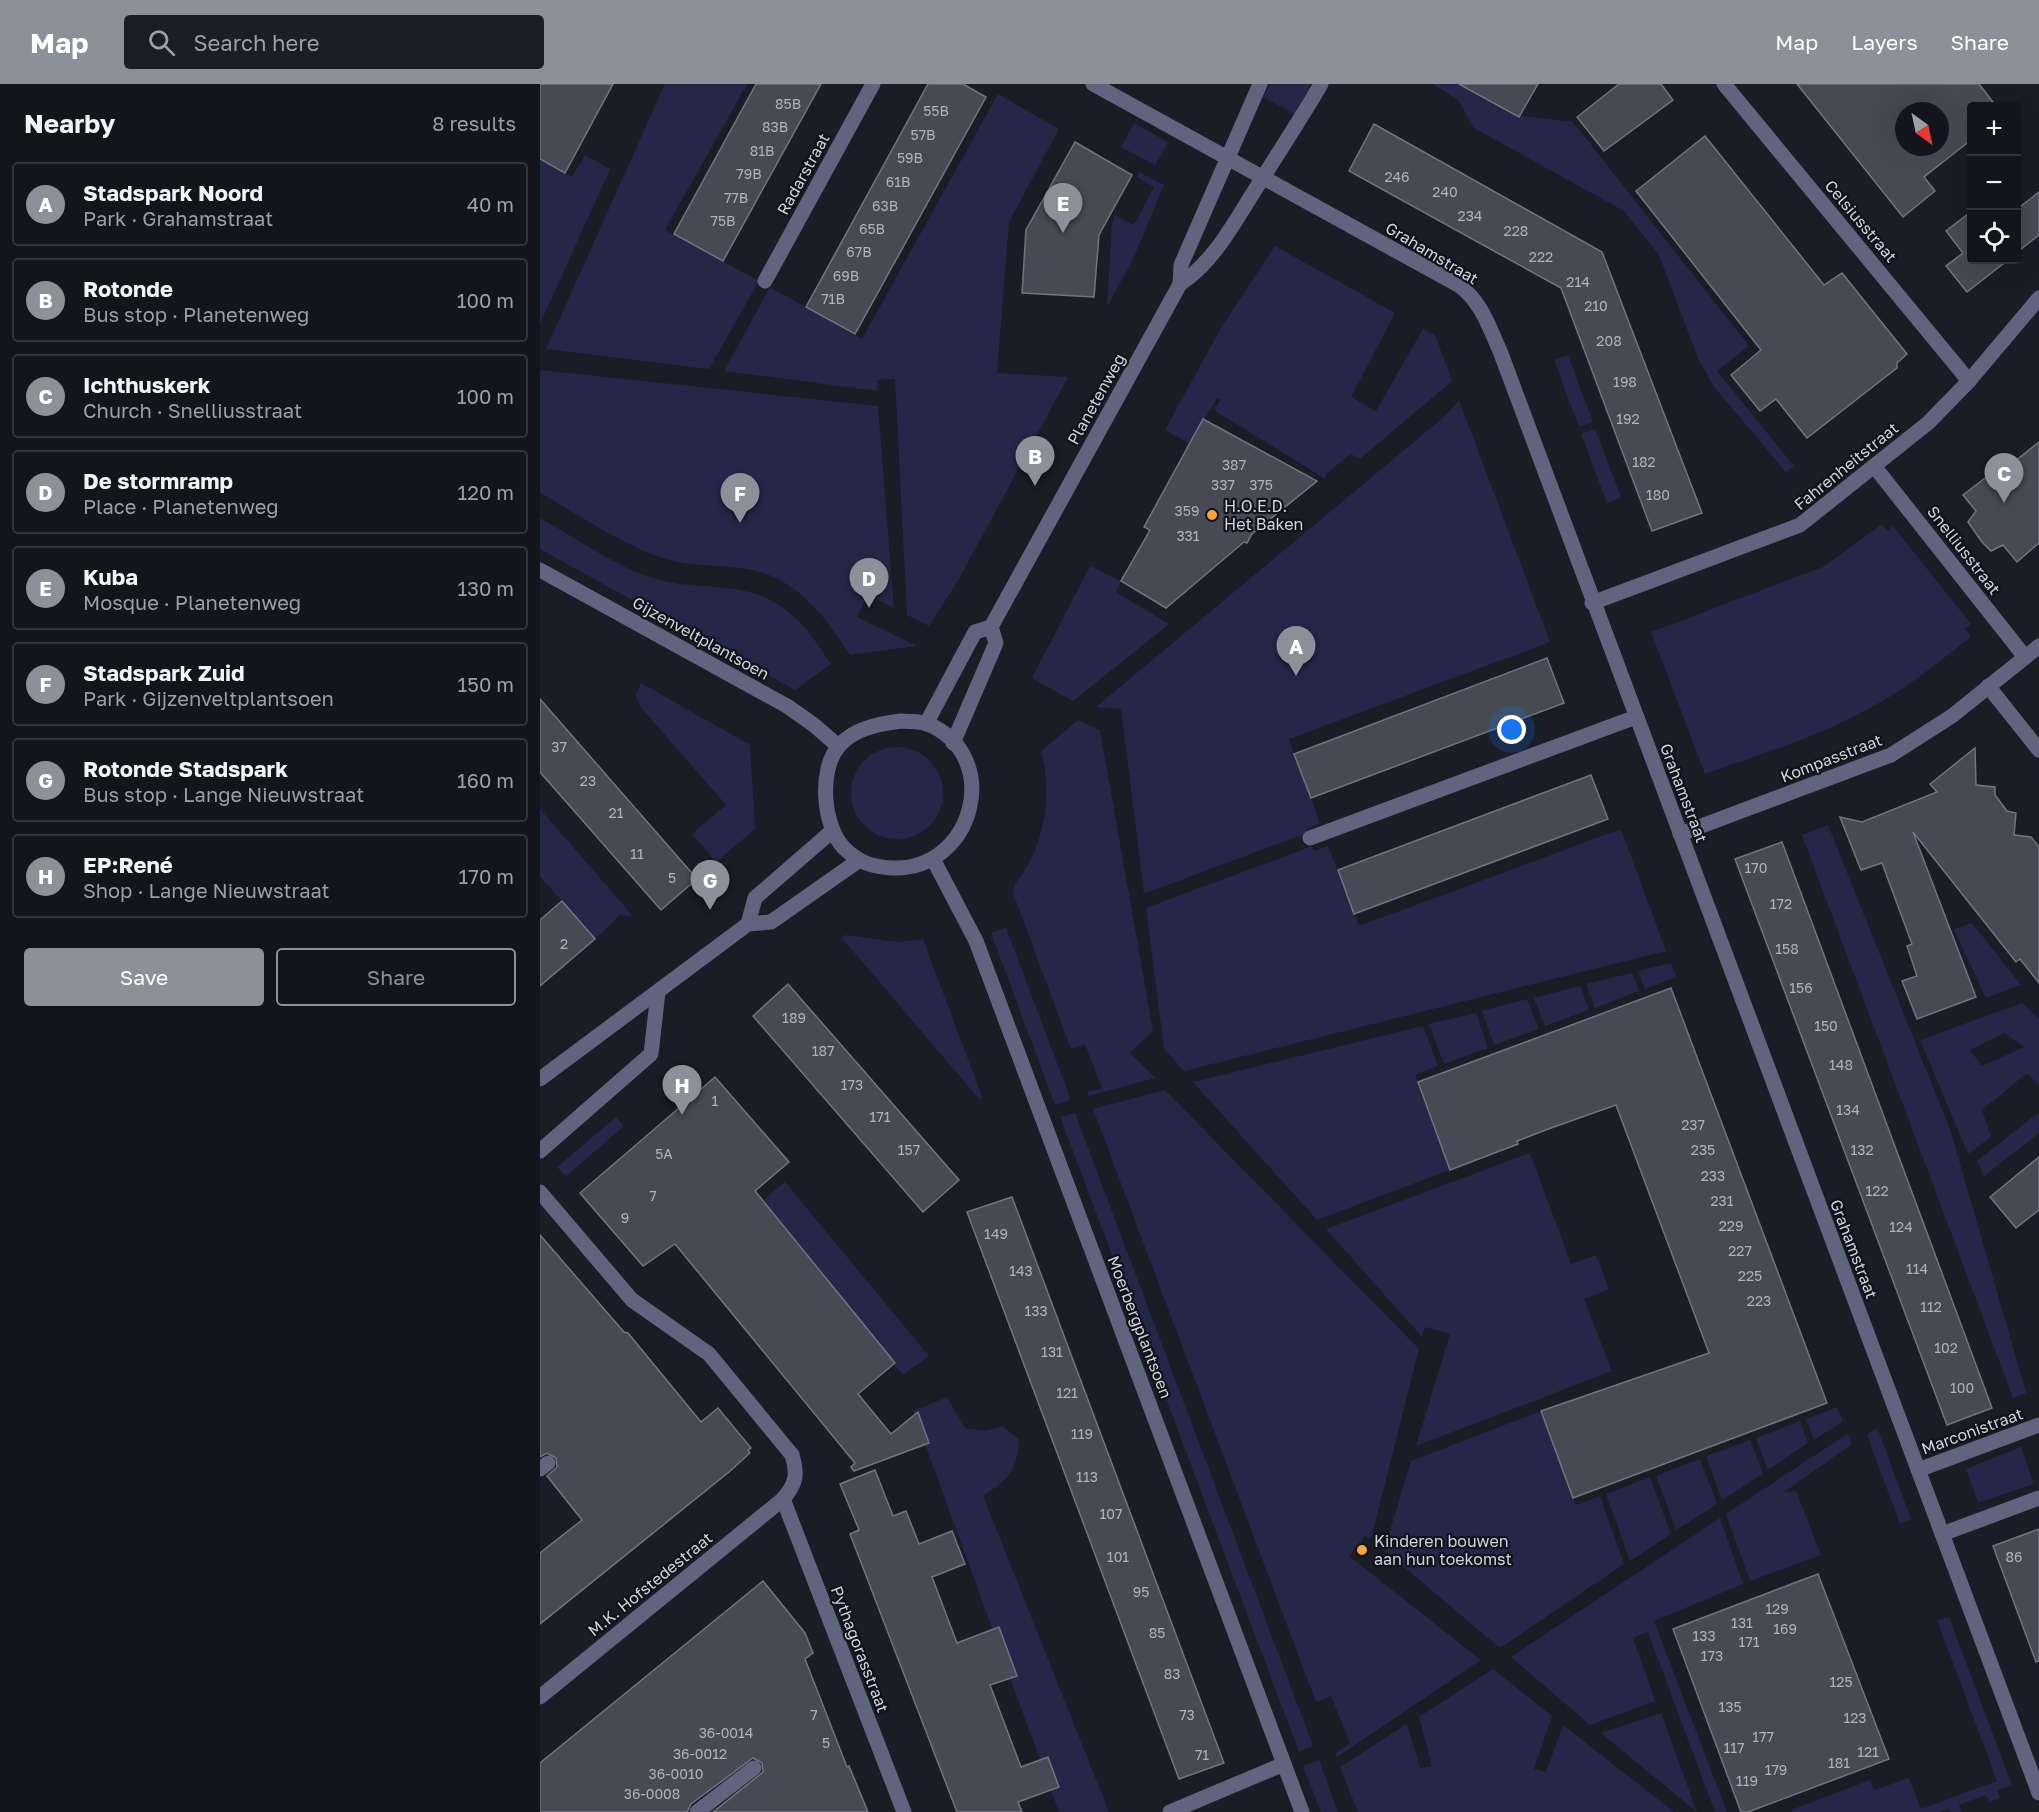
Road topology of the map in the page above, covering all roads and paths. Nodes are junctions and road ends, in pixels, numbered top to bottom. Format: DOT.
graph roads {
  1 [pos="873,84"];
  2 [pos="1092,84"];
  3 [pos="1260,84"];
  4 [pos="1320,84"];
  5 [pos="1724,84"];
  6 [pos="1228,160"];
  7 [pos="1262,178"];
  8 [pos="765,281"];
  9 [pos="1180,284"];
  10 [pos="2039,298"];
  11 [pos="1969,381"];
  12 [pos="1874,466"];
  13 [pos="540,570"];
  14 [pos="1593,603"];
  15 [pos="991,627"];
  16 [pos="2039,646"];
  17 [pos="2025,657"];
  18 [pos="1988,686"];
  19 [pos="1636,717"];
  20 [pos="926,724"];
  21 [pos="953,743"];
  22 [pos="838,746"];
  23 [pos="2039,750"];
  24 [pos="831,832"];
  25 [pos="1680,834"];
  26 [pos="1310,838"];
  27 [pos="933,859"];
  28 [pos="858,861"];
  29 [pos="748,924"];
  30 [pos="658,992"];
  31 [pos="540,1079"];
  32 [pos="540,1151"];
  33 [pos="540,1192"];
  34 [pos="2039,1425"];
  35 [pos="1918,1470"];
  36 [pos="2039,1498"];
  37 [pos="783,1499"];
  38 [pos="1942,1534"];
  39 [pos="540,1697"];
  40 [pos="1284,1764"];
  41 [pos="754,1768"];
  42 [pos="2039,1793"];
  43 [pos="697,1812"];
  44 [pos="904,1812"];
  45 [pos="1170,1812"];
  46 [pos="1302,1812"];
  1 -- 8 [label="street, Radarstraat"];
  2 -- 6 [label="street"];
  3 -- 6 [label="street, Planetenweg"];
  4 -- 7 [label="street, Planetenweg"];
  5 -- 11 [label="street, Celsiusstraat"];
  6 -- 7 [label="street"];
  6 -- 9 [label="street, Planetenweg"];
  7 -- 9 [label="street, Planetenweg"];
  7 -- 14 [label="street, Grahamstraat"];
  9 -- 15 [label="street, Planetenweg"];
  10 -- 11 [label="street, Fahrenheitstraat"];
  11 -- 12 [label="street, Fahrenheitstraat"];
  12 -- 14 [label="street, Fahrenheitstraat"];
  12 -- 17 [label="street, Snelliusstraat"];
  13 -- 22 [label="street, Gijzenveltplantsoen"];
  14 -- 19 [label="street, Grahamstraat"];
  15 -- 20 [label="street, Planetenweg"];
  15 -- 21 [label="street, Planetenweg"];
  16 -- 17 [label="street, Kompasstraat"];
  17 -- 18 [label="street, Kompasstraat"];
  18 -- 23 [label="street"];
  18 -- 25 [label="street, Kompasstraat"];
  19 -- 25 [label="street, Grahamstraat"];
  19 -- 26 [label="street"];
  20 -- 21 [label="street"];
  20 -- 22 [label="street"];
  21 -- 27 [label="street"];
  22 -- 24 [label="street"];
  24 -- 28 [label="street"];
  24 -- 29 [label="street"];
  25 -- 35 [label="street, Grahamstraat"];
  27 -- 28 [label="street"];
  27 -- 40 [label="street, Moerbergplantsoen"];
  28 -- 29 [label="street"];
  29 -- 30 [label="street"];
  30 -- 31 [label="street"];
  30 -- 32 [label="street"];
  33 -- 37 [label="street"];
  34 -- 35 [label="street, Marconistraat"];
  35 -- 38 [label="street, Grahamstraat"];
  36 -- 38 [label="street"];
  37 -- 39 [label="street, M.K. Hofstedestraat"];
  37 -- 44 [label="street, Pythagorasstraat"];
  38 -- 42 [label="street, Grahamstraat"];
  40 -- 45 [label="street"];
  40 -- 46 [label="street, Moerbergplantsoen"];
  41 -- 43 [label="street"];
}
